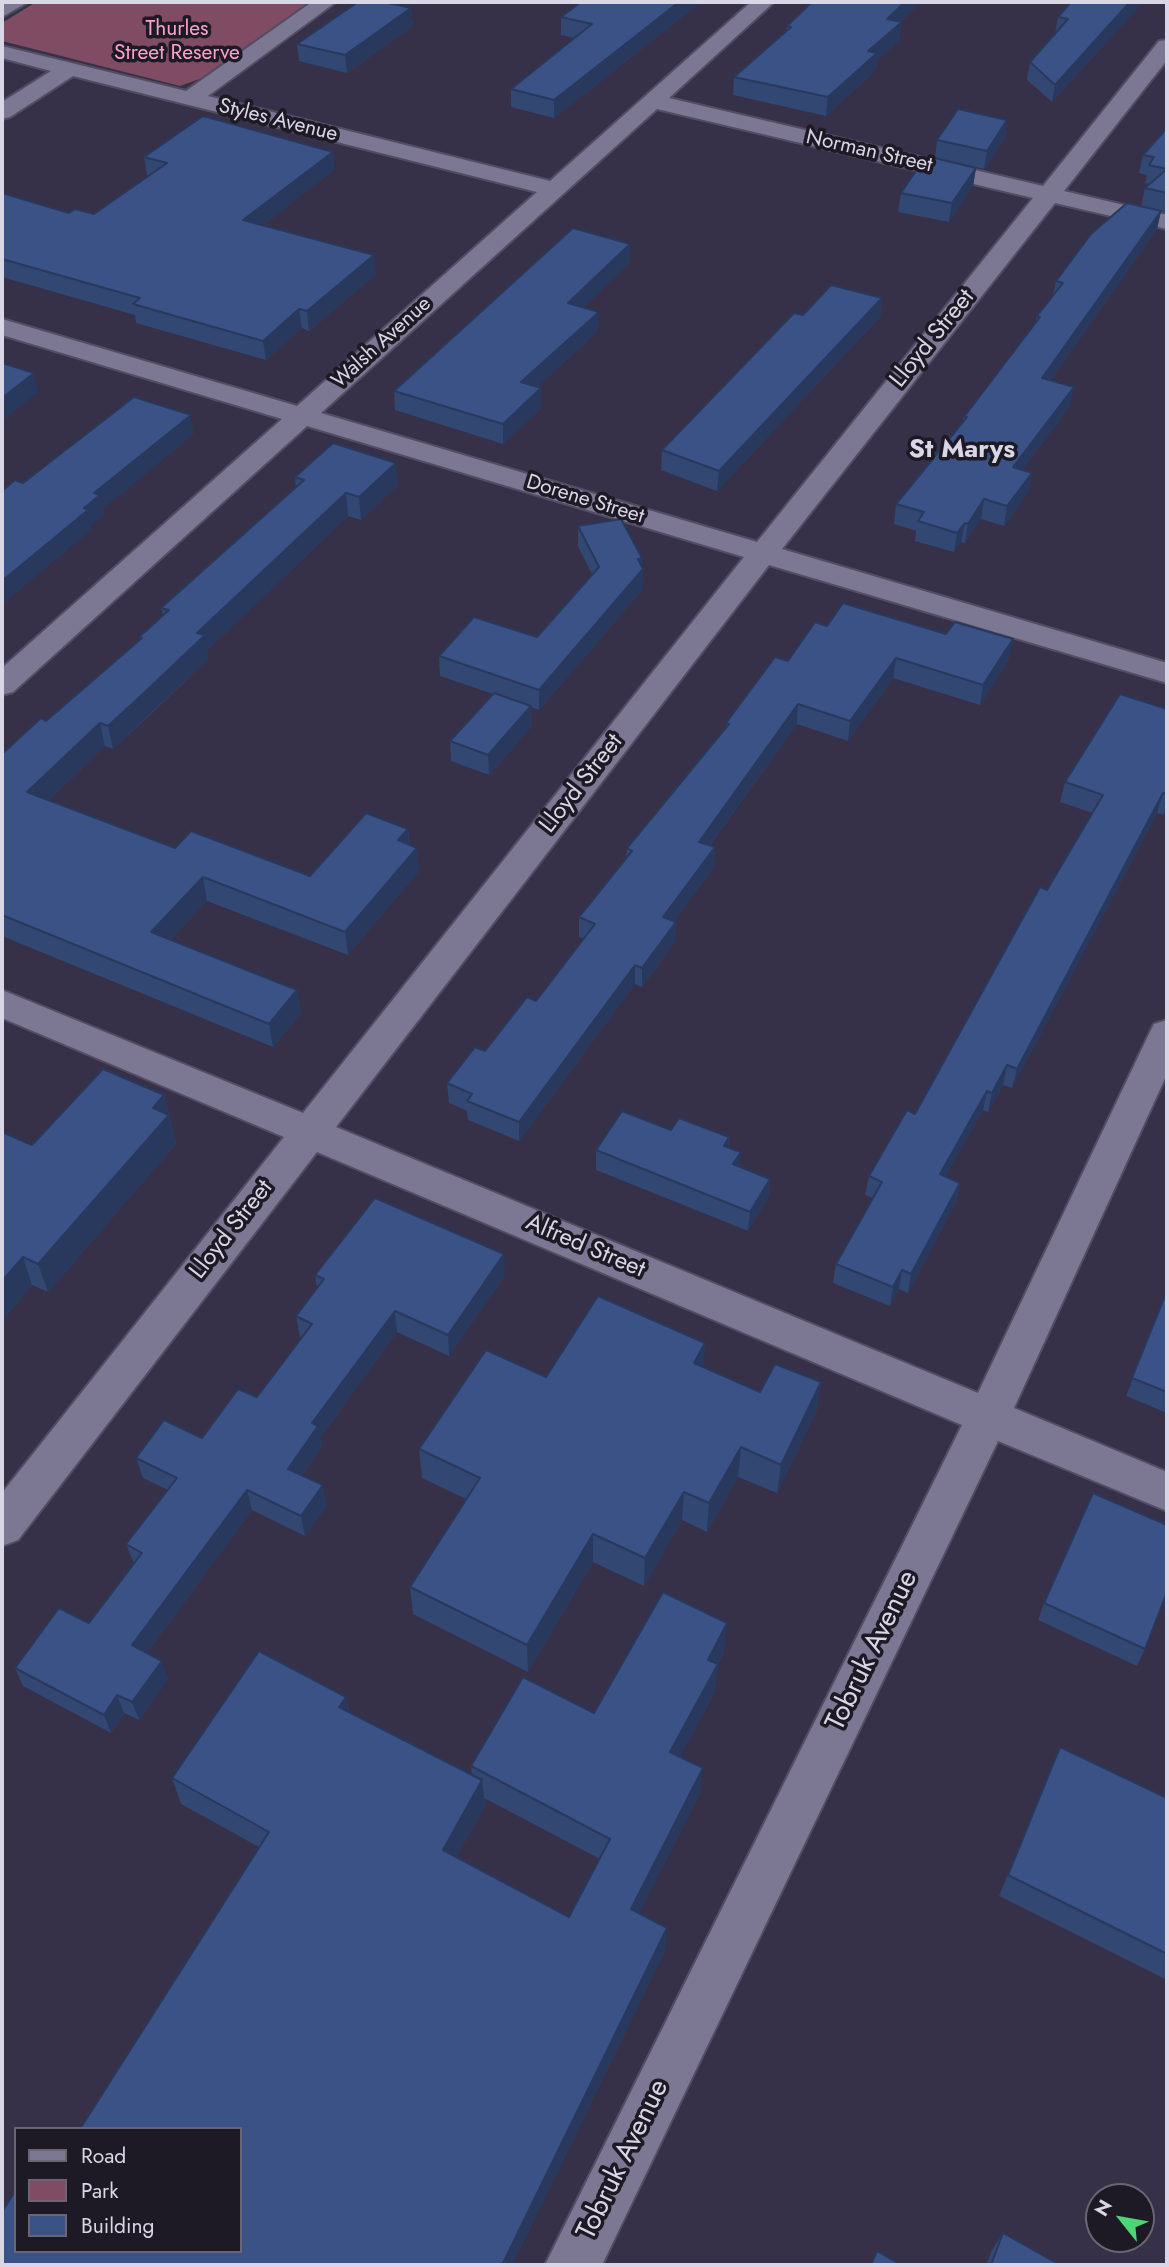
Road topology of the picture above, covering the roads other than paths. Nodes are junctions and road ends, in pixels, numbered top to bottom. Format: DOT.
graph roads {
  1 [pos="17,2"];
  2 [pos="325,2"];
  3 [pos="763,2"];
  4 [pos="2,11"];
  5 [pos="1167,46"];
  6 [pos="2,52"];
  7 [pos="69,69"];
  8 [pos="188,99"];
  9 [pos="653,101"];
  10 [pos="2,112"];
  11 [pos="554,189"];
  12 [pos="1049,194"];
  13 [pos="1167,222"];
  14 [pos="2,327"];
  15 [pos="302,416"];
  16 [pos="763,553"];
  17 [pos="1167,673"];
  18 [pos="2,685"];
  19 [pos="2,1003"];
  20 [pos="1167,1034"];
  21 [pos="308,1131"];
  22 [pos="989,1415"];
  23 [pos="1167,1492"];
  24 [pos="2,1526"];
  25 [pos="573,2265"];
  1 -- 4 [label="street"];
  2 -- 8 [label="street"];
  3 -- 9 [label="street, Walsh Avenue"];
  5 -- 12 [label="street, Lloyd Street"];
  6 -- 7 [label="street, Styles Avenue"];
  7 -- 8 [label="street, Styles Avenue"];
  7 -- 10 [label="street"];
  8 -- 11 [label="street, Styles Avenue"];
  9 -- 11 [label="street, Walsh Avenue"];
  9 -- 12 [label="street, Norman Street"];
  11 -- 15 [label="street, Walsh Avenue"];
  12 -- 13 [label="street, Norman Street"];
  12 -- 16 [label="street, Lloyd Street"];
  14 -- 15 [label="street, Dorene Street"];
  15 -- 16 [label="street, Dorene Street"];
  15 -- 18 [label="street, Walsh Avenue"];
  16 -- 17 [label="street, Dorene Street"];
  16 -- 21 [label="street, Lloyd Street"];
  19 -- 21 [label="street, Alfred Street"];
  20 -- 22 [label="street, Tobruk Avenue"];
  21 -- 22 [label="street, Alfred Street"];
  21 -- 24 [label="street, Lloyd Street"];
  22 -- 23 [label="street, Alfred Street"];
  22 -- 25 [label="street, Tobruk Avenue"];
}
